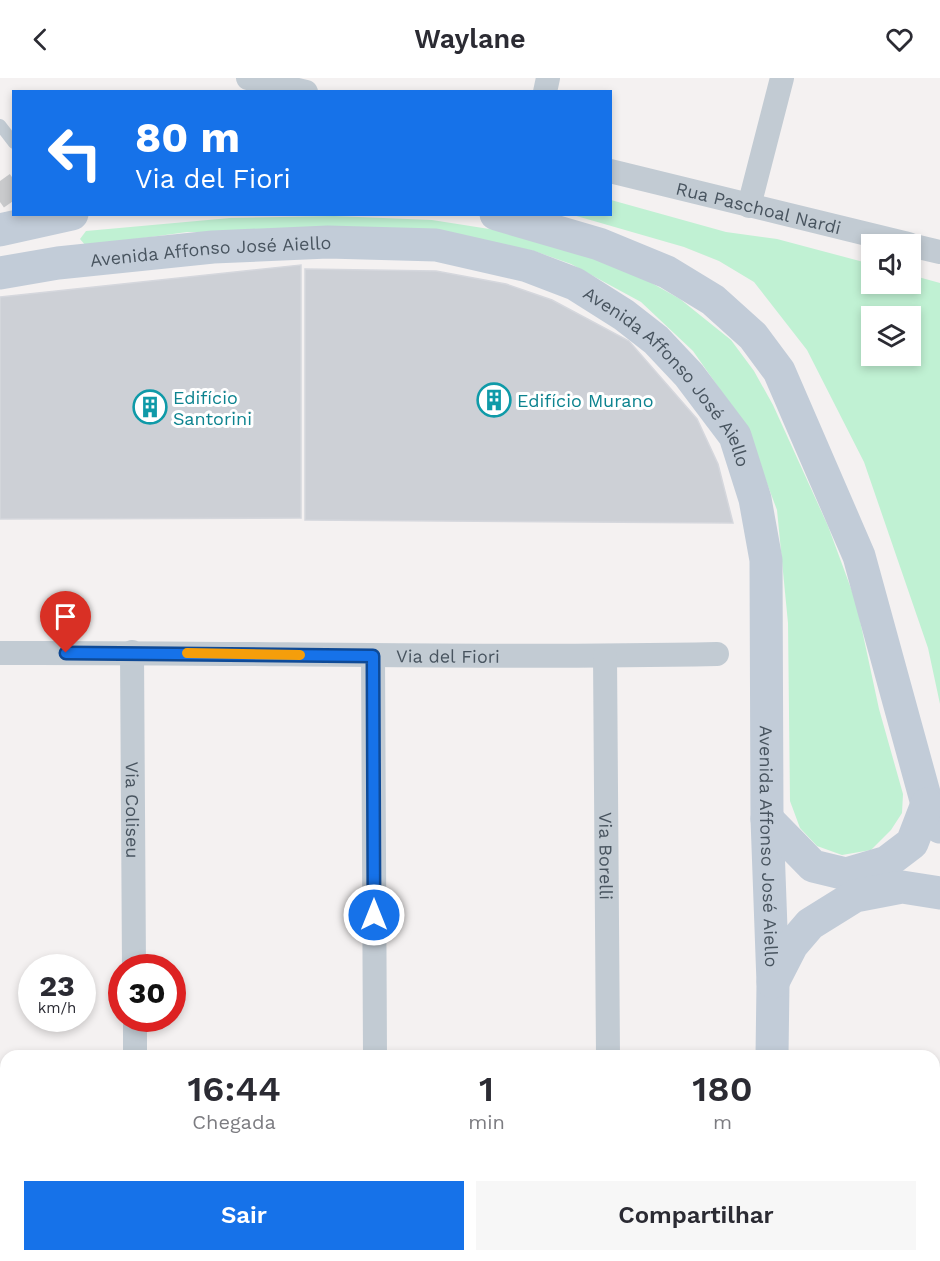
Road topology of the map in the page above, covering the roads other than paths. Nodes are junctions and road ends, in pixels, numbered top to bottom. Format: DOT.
graph roads {
  1 [pos="248,78"];
  2 [pos="782,78"];
  3 [pos="299,90"];
  4 [pos="0,125"];
  5 [pos="12,140"];
  6 [pos="612,172"];
  7 [pos="749,206"];
  8 [pos="62,216"];
  9 [pos="503,216"];
  10 [pos="15,227"];
  11 [pos="864,234"];
  12 [pos="921,248"];
  13 [pos="940,252"];
  14 [pos="58,263"];
  15 [pos="0,273"];
  16 [pos="132,652"];
  17 [pos="0,653"];
  18 [pos="717,654"];
  19 [pos="373,656"];
  20 [pos="605,656"];
  21 [pos="933,816"];
  22 [pos="767,819"];
  23 [pos="940,893"];
  24 [pos="134,954"];
  25 [pos="773,983"];
  26 [pos="135,1032"];
  27 [pos="135,1050"];
  28 [pos="375,1050"];
  29 [pos="608,1050"];
  30 [pos="772,1050"];
  1 -- 3 [label="street"];
  2 -- 7 [label="street"];
  4 -- 5 [label="lane"];
  6 -- 7 [label="street, Rua Paschoal Nardi"];
  7 -- 11 [label="street, Rua Paschoal Nardi"];
  8 -- 10 [label="street"];
  9 -- 21 [label="street"];
  10 -- 14 [label="street"];
  12 -- 13 [label="street, Rua Paschoal Nardi"];
  14 -- 15 [label="street, Avenida Affonso José Aiello"];
  14 -- 22 [label="street, Avenida Affonso José Aiello"];
  16 -- 17 [label="street, Via del Fiori"];
  16 -- 19 [label="street, Via del Fiori"];
  16 -- 24 [label="street, Via Coliseu"];
  18 -- 20 [label="street, Via del Fiori"];
  19 -- 20 [label="street, Via del Fiori"];
  19 -- 28 [label="street"];
  20 -- 29 [label="street, Via Borelli"];
  21 -- 22 [label="street"];
  22 -- 25 [label="street, Avenida Affonso José Aiello"];
  23 -- 25 [label="street"];
  25 -- 30 [label="street, Avenida Affonso José Aiello"];
  26 -- 27 [label="street"];
}
